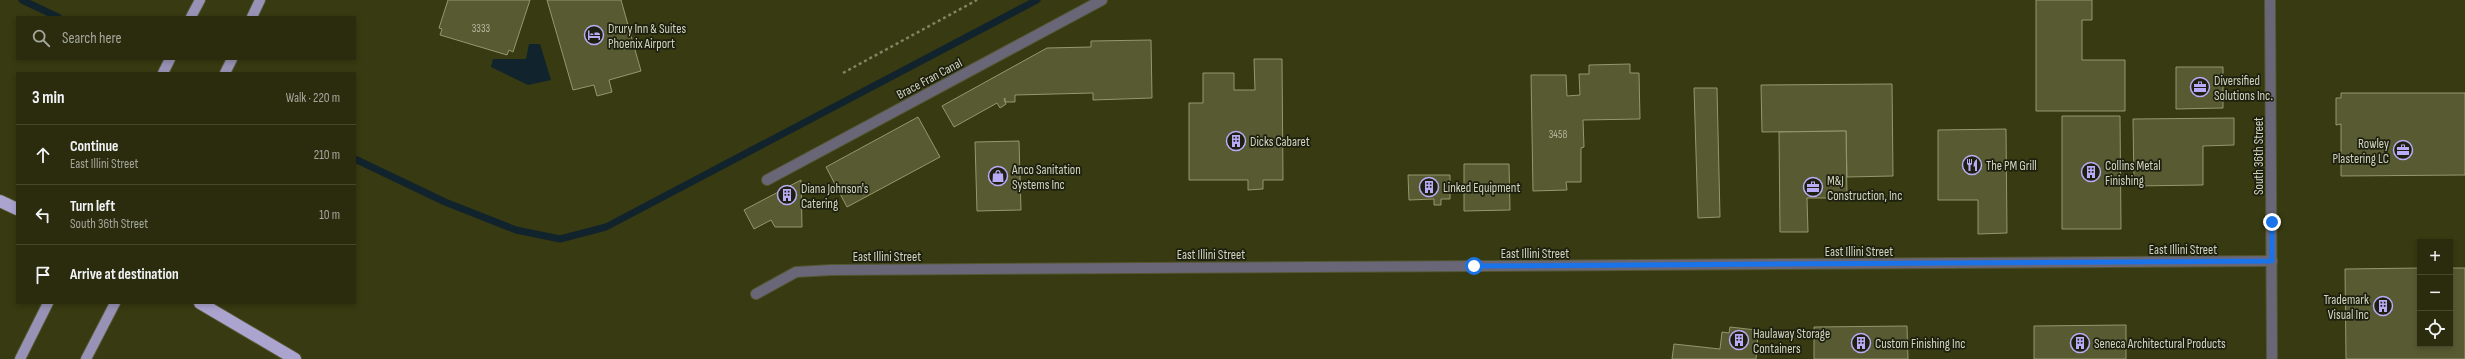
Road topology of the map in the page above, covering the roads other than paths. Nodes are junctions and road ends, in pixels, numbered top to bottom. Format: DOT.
graph roads {
  1 [pos="200,0"];
  2 [pos="260,0"];
  3 [pos="1102,0"];
  4 [pos="2270,0"];
  5 [pos="192,16"];
  6 [pos="252,16"];
  7 [pos="170,60"];
  8 [pos="232,60"];
  9 [pos="164,72"];
  10 [pos="226,72"];
  11 [pos="767,180"];
  12 [pos="0,201"];
  13 [pos="16,208"];
  14 [pos="2272,261"];
  15 [pos="756,294"];
  16 [pos="48,304"];
  17 [pos="114,304"];
  18 [pos="202,304"];
  19 [pos="20,359"];
  20 [pos="86,359"];
  21 [pos="295,359"];
  22 [pos="2272,359"];
  1 -- 5 [label="main road"];
  2 -- 6 [label="main road"];
  3 -- 11 [label="street, Brace Fran Canal"];
  4 -- 14 [label="street, South 36th Street"];
  7 -- 9 [label="main road"];
  8 -- 10 [label="main road"];
  12 -- 13 [label="highway"];
  14 -- 15 [label="street, East Illini Street"];
  14 -- 22 [label="street, South 36th Street"];
  16 -- 19 [label="main road"];
  17 -- 20 [label="main road"];
  18 -- 21 [label="highway"];
}
